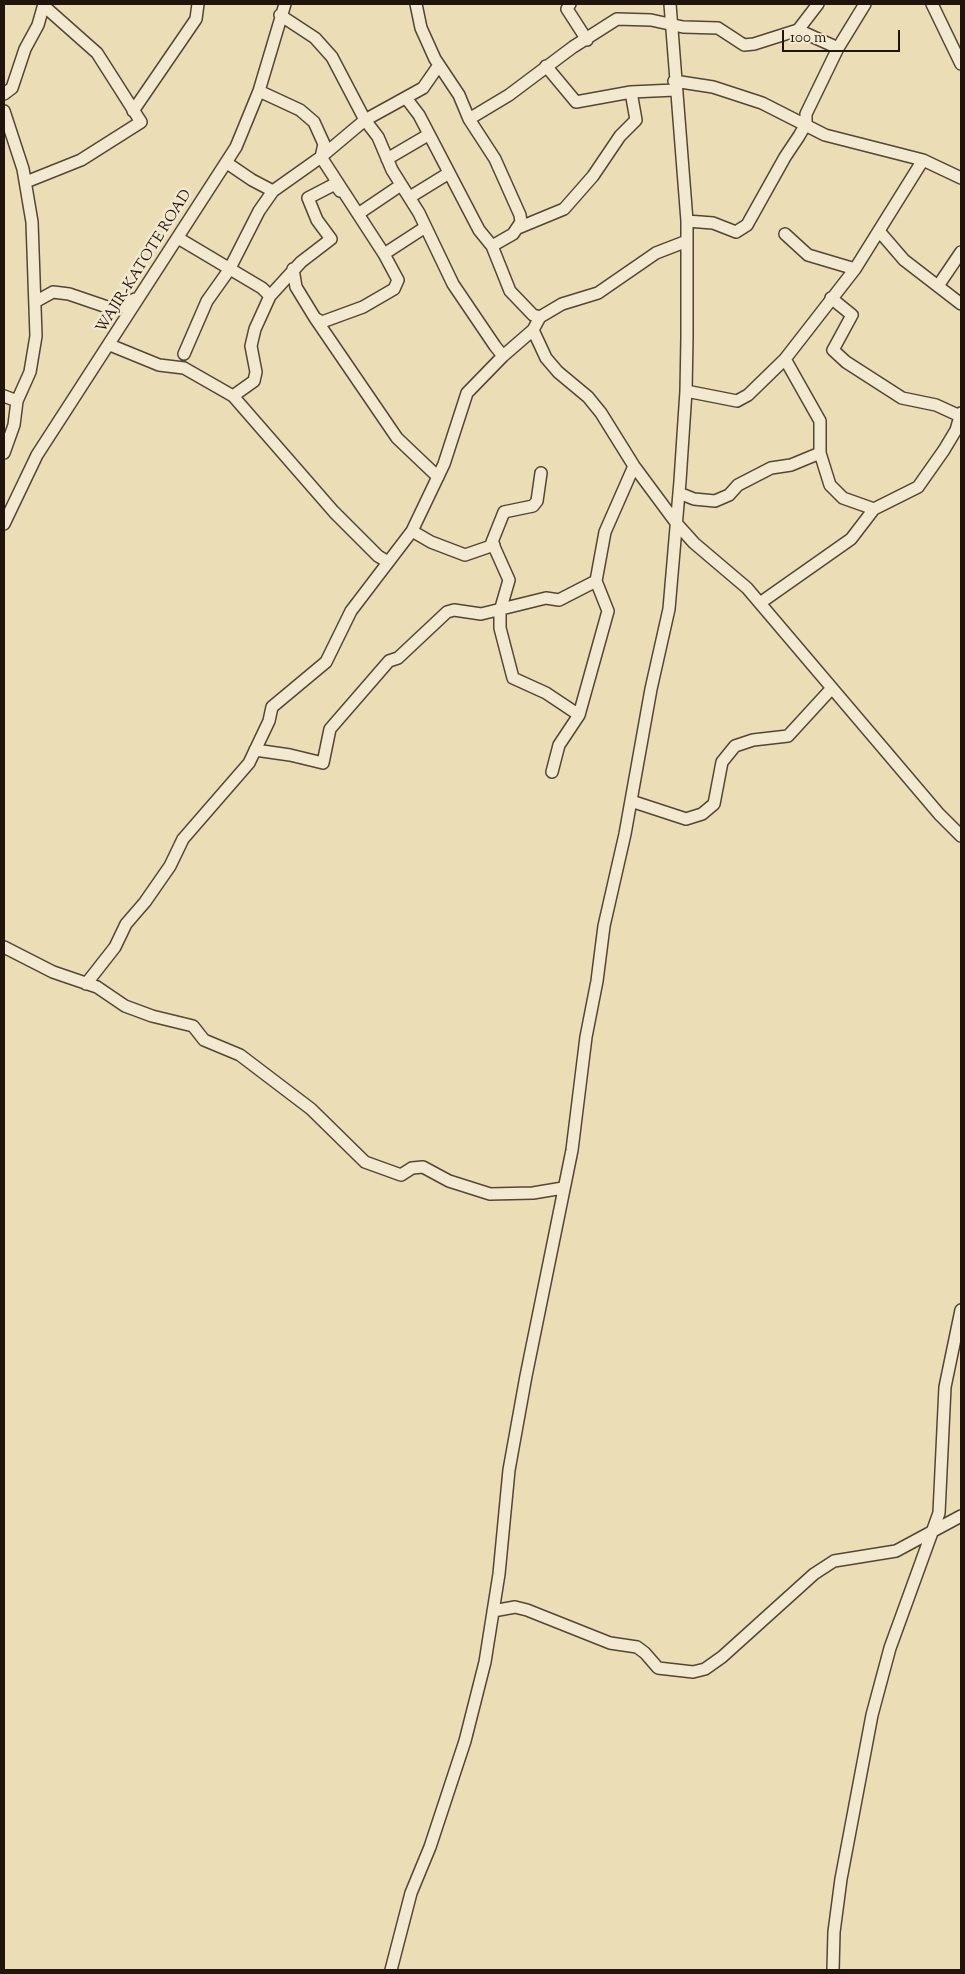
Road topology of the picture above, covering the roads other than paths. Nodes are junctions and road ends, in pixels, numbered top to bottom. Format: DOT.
graph roads {
  1 [pos="198,4"];
  2 [pos="416,4"];
  3 [pos="570,4"];
  4 [pos="670,4"];
  5 [pos="818,4"];
  6 [pos="865,4"];
  7 [pos="932,4"];
  8 [pos="44,5"];
  9 [pos="283,9"];
  10 [pos="672,25"];
  11 [pos="798,30"];
  12 [pos="586,40"];
  13 [pos="838,48"];
  14 [pos="961,64"];
  15 [pos="439,65"];
  16 [pos="546,66"];
  17 [pos="675,86"];
  18 [pos="259,91"];
  19 [pos="631,92"];
  20 [pos="4,94"];
  21 [pos="406,98"];
  22 [pos="4,111"];
  23 [pos="133,111"];
  24 [pos="469,119"];
  25 [pos="365,120"];
  26 [pos="806,124"];
  27 [pos="428,134"];
  28 [pos="8,137"];
  29 [pos="321,157"];
  30 [pos="387,160"];
  31 [pos="923,160"];
  32 [pos="227,162"];
  33 [pos="450,173"];
  34 [pos="961,178"];
  35 [pos="26,182"];
  36 [pos="401,185"];
  37 [pos="274,190"];
  38 [pos="410,197"];
  39 [pos="358,214"];
  40 [pos="687,221"];
  41 [pos="424,228"];
  42 [pos="518,228"];
  43 [pos="879,231"];
  44 [pos="785,234"];
  45 [pos="178,238"];
  46 [pos="687,241"];
  47 [pos="492,246"];
  48 [pos="961,252"];
  49 [pos="384,254"];
  50 [pos="294,269"];
  51 [pos="855,269"];
  52 [pos="229,270"];
  53 [pos="938,286"];
  54 [pos="270,296"];
  55 [pos="136,298"];
  56 [pos="831,298"];
  57 [pos="35,302"];
  58 [pos="961,304"];
  59 [pos="540,317"];
  60 [pos="315,318"];
  61 [pos="533,330"];
  62 [pos="110,345"];
  63 [pos="184,354"];
  64 [pos="502,356"];
  65 [pos="785,359"];
  66 [pos="686,391"];
  67 [pos="4,396"];
  68 [pos="233,396"];
  69 [pos="17,401"];
  70 [pos="961,415"];
  71 [pos="4,452"];
  72 [pos="820,453"];
  73 [pos="634,466"];
  74 [pos="541,473"];
  75 [pos="438,476"];
  76 [pos="679,493"];
  77 [pos="874,509"];
  78 [pos="4,524"];
  79 [pos="677,524"];
  80 [pos="412,531"];
  81 [pos="494,545"];
  82 [pos="388,562"];
  83 [pos="596,581"];
  84 [pos="760,603"];
  85 [pos="500,611"];
  86 [pos="832,688"];
  87 [pos="579,715"];
  88 [pos="255,750"];
  89 [pos="552,772"];
  90 [pos="631,801"];
  91 [pos="961,836"];
  92 [pos="4,947"];
  93 [pos="86,984"];
  94 [pos="564,1188"];
  95 [pos="961,1310"];
  96 [pos="961,1516"];
  97 [pos="933,1533"];
  98 [pos="493,1611"];
  99 [pos="391,1970"];
  100 [pos="833,1970"];
  1 -- 23 [label="street"];
  2 -- 15 [label="street"];
  3 -- 12 [label="street"];
  4 -- 10 [label="street"];
  5 -- 11 [label="street"];
  6 -- 13 [label="street"];
  7 -- 14 [label="street"];
  8 -- 20 [label="street"];
  8 -- 23 [label="street"];
  9 -- 18 [label="street, WAJIR-KATOTE ROAD"];
  9 -- 25 [label="street"];
  10 -- 11 [label="street"];
  10 -- 12 [label="street"];
  10 -- 17 [label="street"];
  11 -- 13 [label="street"];
  12 -- 16 [label="street"];
  13 -- 26 [label="street"];
  15 -- 21 [label="street"];
  15 -- 24 [label="street"];
  16 -- 19 [label="street"];
  16 -- 24 [label="street"];
  17 -- 19 [label="street"];
  17 -- 26 [label="street"];
  17 -- 40 [label="street"];
  18 -- 29 [label="street"];
  18 -- 32 [label="street, WAJIR-KATOTE ROAD"];
  19 -- 42 [label="street"];
  21 -- 25 [label="street"];
  21 -- 27 [label="street"];
  22 -- 28 [label="street"];
  23 -- 35 [label="street"];
  24 -- 42 [label="street"];
  25 -- 29 [label="street"];
  25 -- 30 [label="street"];
  26 -- 31 [label="street"];
  26 -- 40 [label="street"];
  27 -- 30 [label="street"];
  27 -- 33 [label="street"];
  28 -- 35 [label="street"];
  29 -- 37 [label="street"];
  29 -- 39 [label="street"];
  30 -- 36 [label="street"];
  31 -- 34 [label="street"];
  31 -- 43 [label="street"];
  32 -- 37 [label="street"];
  32 -- 45 [label="street, WAJIR-KATOTE ROAD"];
  33 -- 38 [label="street"];
  33 -- 47 [label="street"];
  35 -- 57 [label="street"];
  36 -- 38 [label="street"];
  36 -- 39 [label="street"];
  37 -- 52 [label="street"];
  38 -- 41 [label="street"];
  39 -- 49 [label="street"];
  39 -- 50 [label="street"];
  40 -- 46 [label="street"];
  41 -- 49 [label="street"];
  41 -- 64 [label="street"];
  42 -- 47 [label="street"];
  43 -- 51 [label="street"];
  43 -- 53 [label="street"];
  44 -- 51 [label="street"];
  45 -- 52 [label="street"];
  45 -- 55 [label="street, WAJIR-KATOTE ROAD"];
  46 -- 59 [label="street"];
  46 -- 66 [label="street"];
  47 -- 59 [label="street"];
  48 -- 53 [label="street"];
  49 -- 60 [label="street"];
  50 -- 54 [label="street"];
  50 -- 60 [label="street"];
  51 -- 56 [label="street"];
  52 -- 54 [label="street"];
  52 -- 63 [label="street"];
  53 -- 58 [label="street"];
  54 -- 68 [label="street"];
  55 -- 57 [label="street"];
  55 -- 62 [label="street, WAJIR-KATOTE ROAD"];
  56 -- 65 [label="street"];
  56 -- 70 [label="street"];
  57 -- 69 [label="street"];
  59 -- 61 [label="street"];
  60 -- 75 [label="street"];
  61 -- 64 [label="street"];
  61 -- 73 [label="street"];
  62 -- 68 [label="street"];
  62 -- 78 [label="street, WAJIR-KATOTE ROAD"];
  64 -- 75 [label="street"];
  65 -- 66 [label="street"];
  65 -- 72 [label="street"];
  66 -- 76 [label="street"];
  67 -- 69 [label="street"];
  68 -- 82 [label="street"];
  69 -- 71 [label="street"];
  70 -- 77 [label="street"];
  72 -- 76 [label="street"];
  72 -- 77 [label="street"];
  73 -- 79 [label="street"];
  73 -- 83 [label="street"];
  74 -- 81 [label="street"];
  75 -- 80 [label="street"];
  76 -- 79 [label="street"];
  77 -- 84 [label="street"];
  79 -- 84 [label="street"];
  79 -- 90 [label="street"];
  80 -- 81 [label="street"];
  80 -- 82 [label="street"];
  81 -- 85 [label="street"];
  82 -- 88 [label="street"];
  83 -- 85 [label="street"];
  83 -- 87 [label="street"];
  84 -- 86 [label="street"];
  85 -- 87 [label="street"];
  85 -- 88 [label="street"];
  86 -- 90 [label="street"];
  86 -- 91 [label="street"];
  87 -- 89 [label="street"];
  88 -- 93 [label="street"];
  90 -- 94 [label="street"];
  92 -- 93 [label="street"];
  93 -- 94 [label="street"];
  94 -- 98 [label="street"];
  95 -- 97 [label="street"];
  96 -- 97 [label="street"];
  97 -- 98 [label="street"];
  97 -- 100 [label="street"];
  98 -- 99 [label="street"];
}
